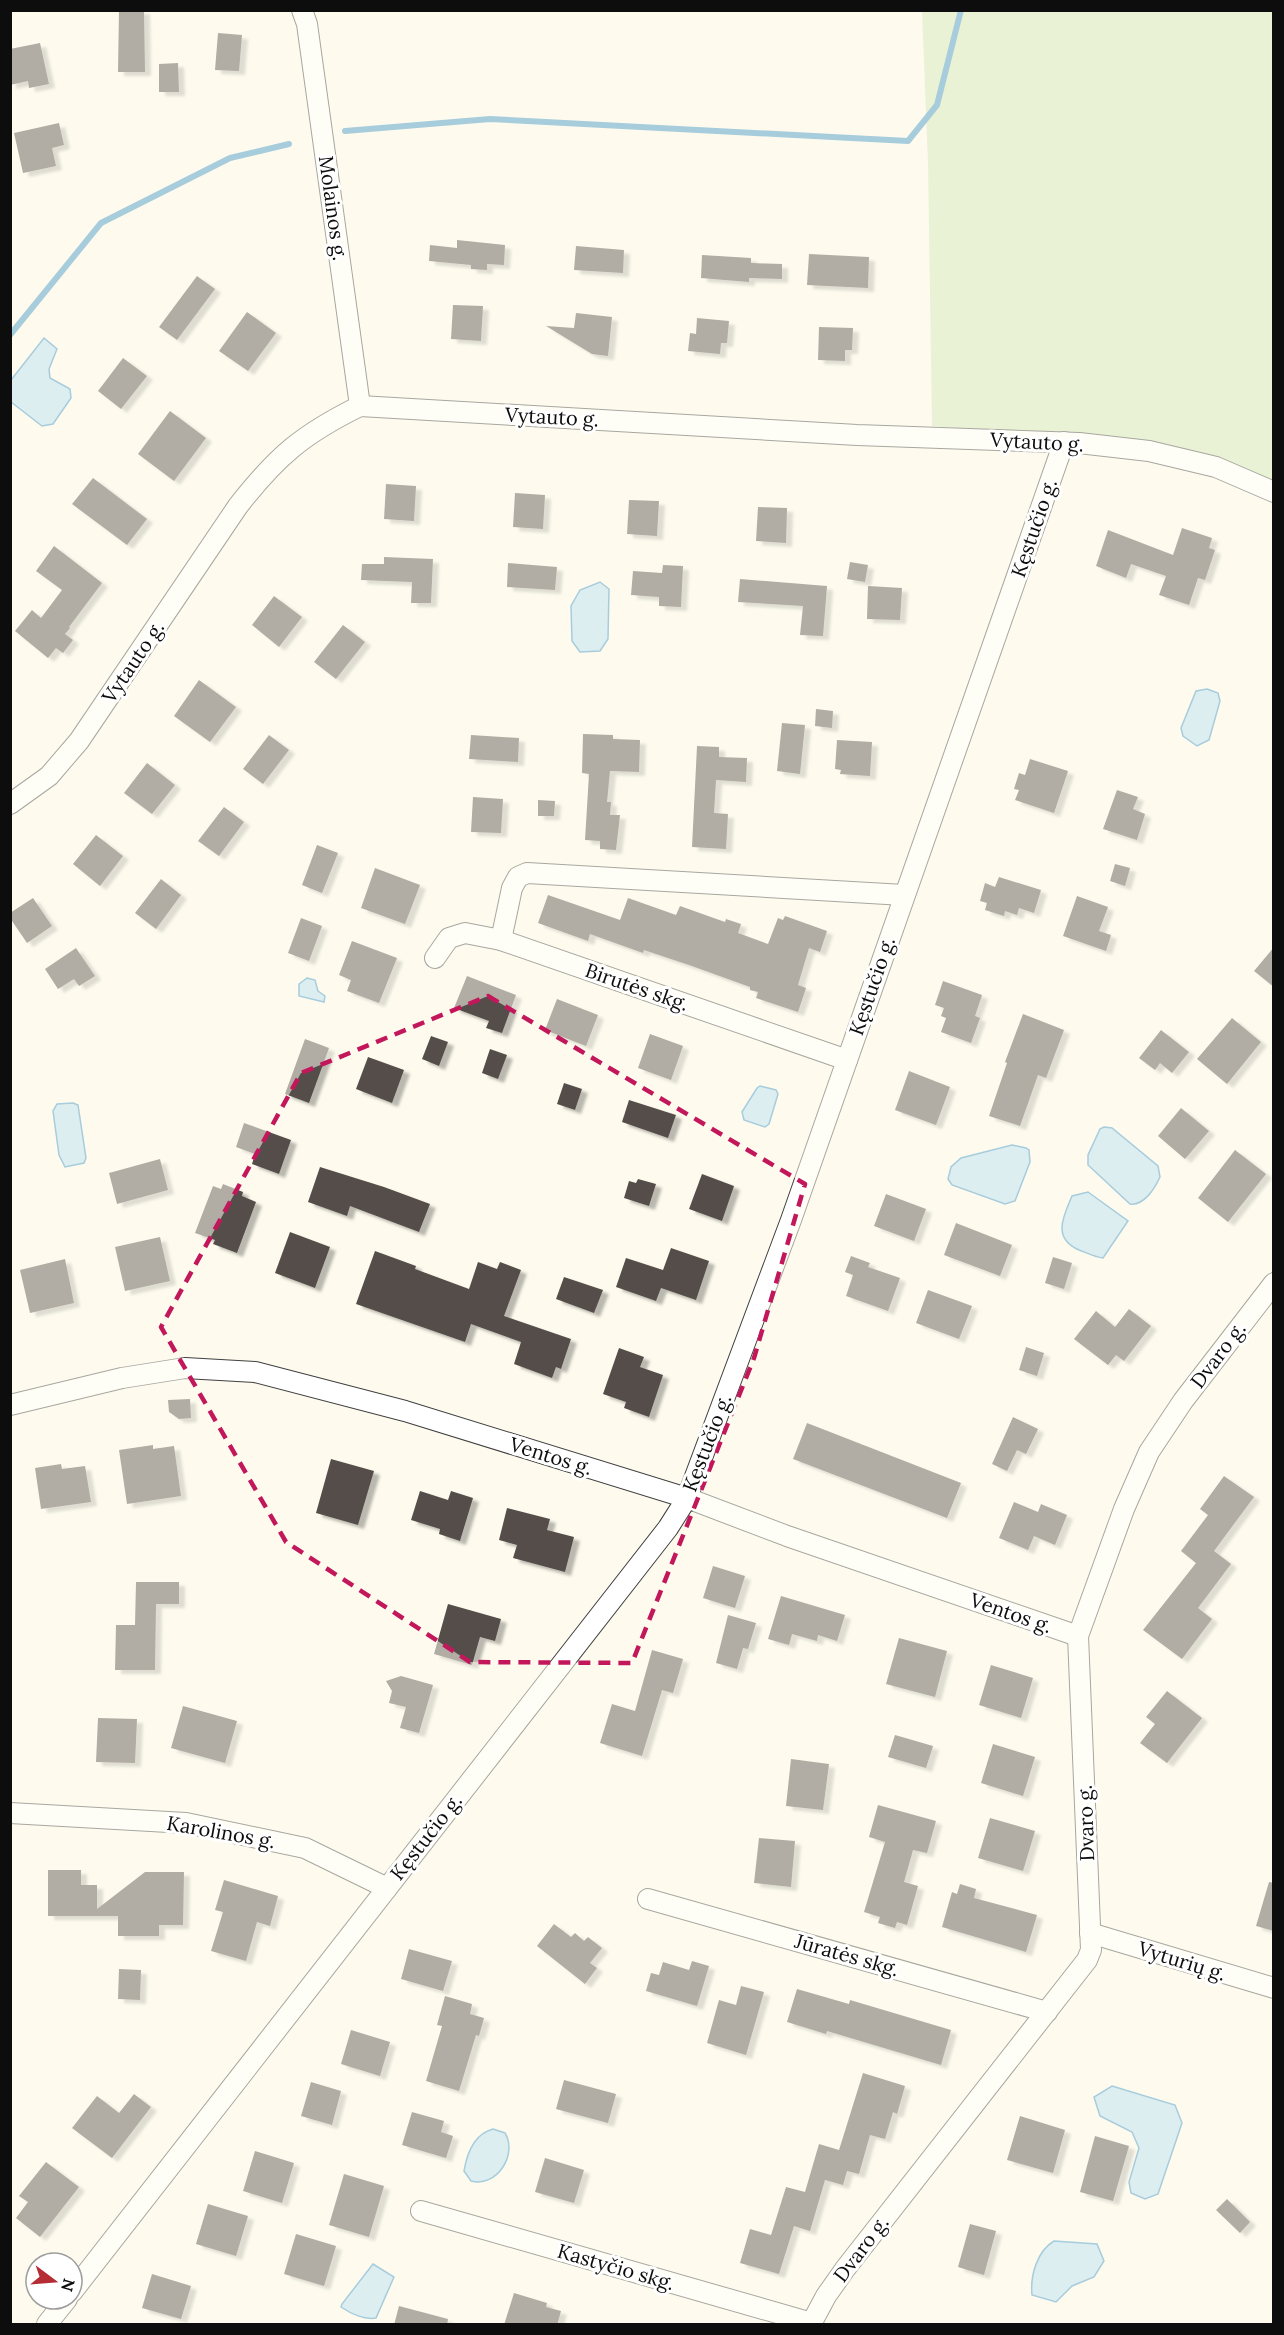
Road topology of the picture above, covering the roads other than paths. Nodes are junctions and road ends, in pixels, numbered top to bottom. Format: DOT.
graph roads {
  1 [pos="302,10"];
  2 [pos="360,406"];
  3 [pos="1064,442"];
  4 [pos="1274,492"];
  5 [pos="10,804"];
  6 [pos="904,895"];
  7 [pos="501,940"];
  8 [pos="435,958"];
  9 [pos="847,1060"];
  10 [pos="1274,1283"];
  11 [pos="10,1405"];
  12 [pos="687,1498"];
  13 [pos="1078,1636"];
  14 [pos="10,1813"];
  15 [pos="387,1888"];
  16 [pos="648,1899"];
  17 [pos="1090,1933"];
  18 [pos="1274,1988"];
  19 [pos="1047,2012"];
  20 [pos="421,2211"];
  21 [pos="84,2277"];
  22 [pos="58,2311"];
  23 [pos="812,2324"];
  24 [pos="47,2325"];
  1 -- 2 [label="street, Molainos g."];
  2 -- 3 [label="street, Vytauto g."];
  2 -- 5 [label="street, Vytauto g."];
  3 -- 4 [label="street, Vytauto g."];
  3 -- 6 [label="street, Kęstučio g."];
  6 -- 7 [label="street"];
  6 -- 9 [label="street, Kęstučio g."];
  7 -- 8 [label="street, Birutės skg."];
  7 -- 9 [label="street, Birutės skg."];
  9 -- 12 [label="street, Kęstučio g."];
  10 -- 13 [label="street, Dvaro g."];
  11 -- 12 [label="street, Ventos g."];
  12 -- 13 [label="street, Ventos g."];
  12 -- 15 [label="street, Kęstučio g."];
  13 -- 17 [label="street, Dvaro g."];
  14 -- 15 [label="street, Karolinos g."];
  15 -- 21 [label="street, Kęstučio g."];
  16 -- 19 [label="street, Jūratės skg."];
  17 -- 18 [label="street, Vyturių g."];
  17 -- 19 [label="street, Dvaro g."];
  19 -- 23 [label="street, Dvaro g."];
  20 -- 23 [label="street, Kastyčio skg."];
  22 -- 24 [label="street"];
}
